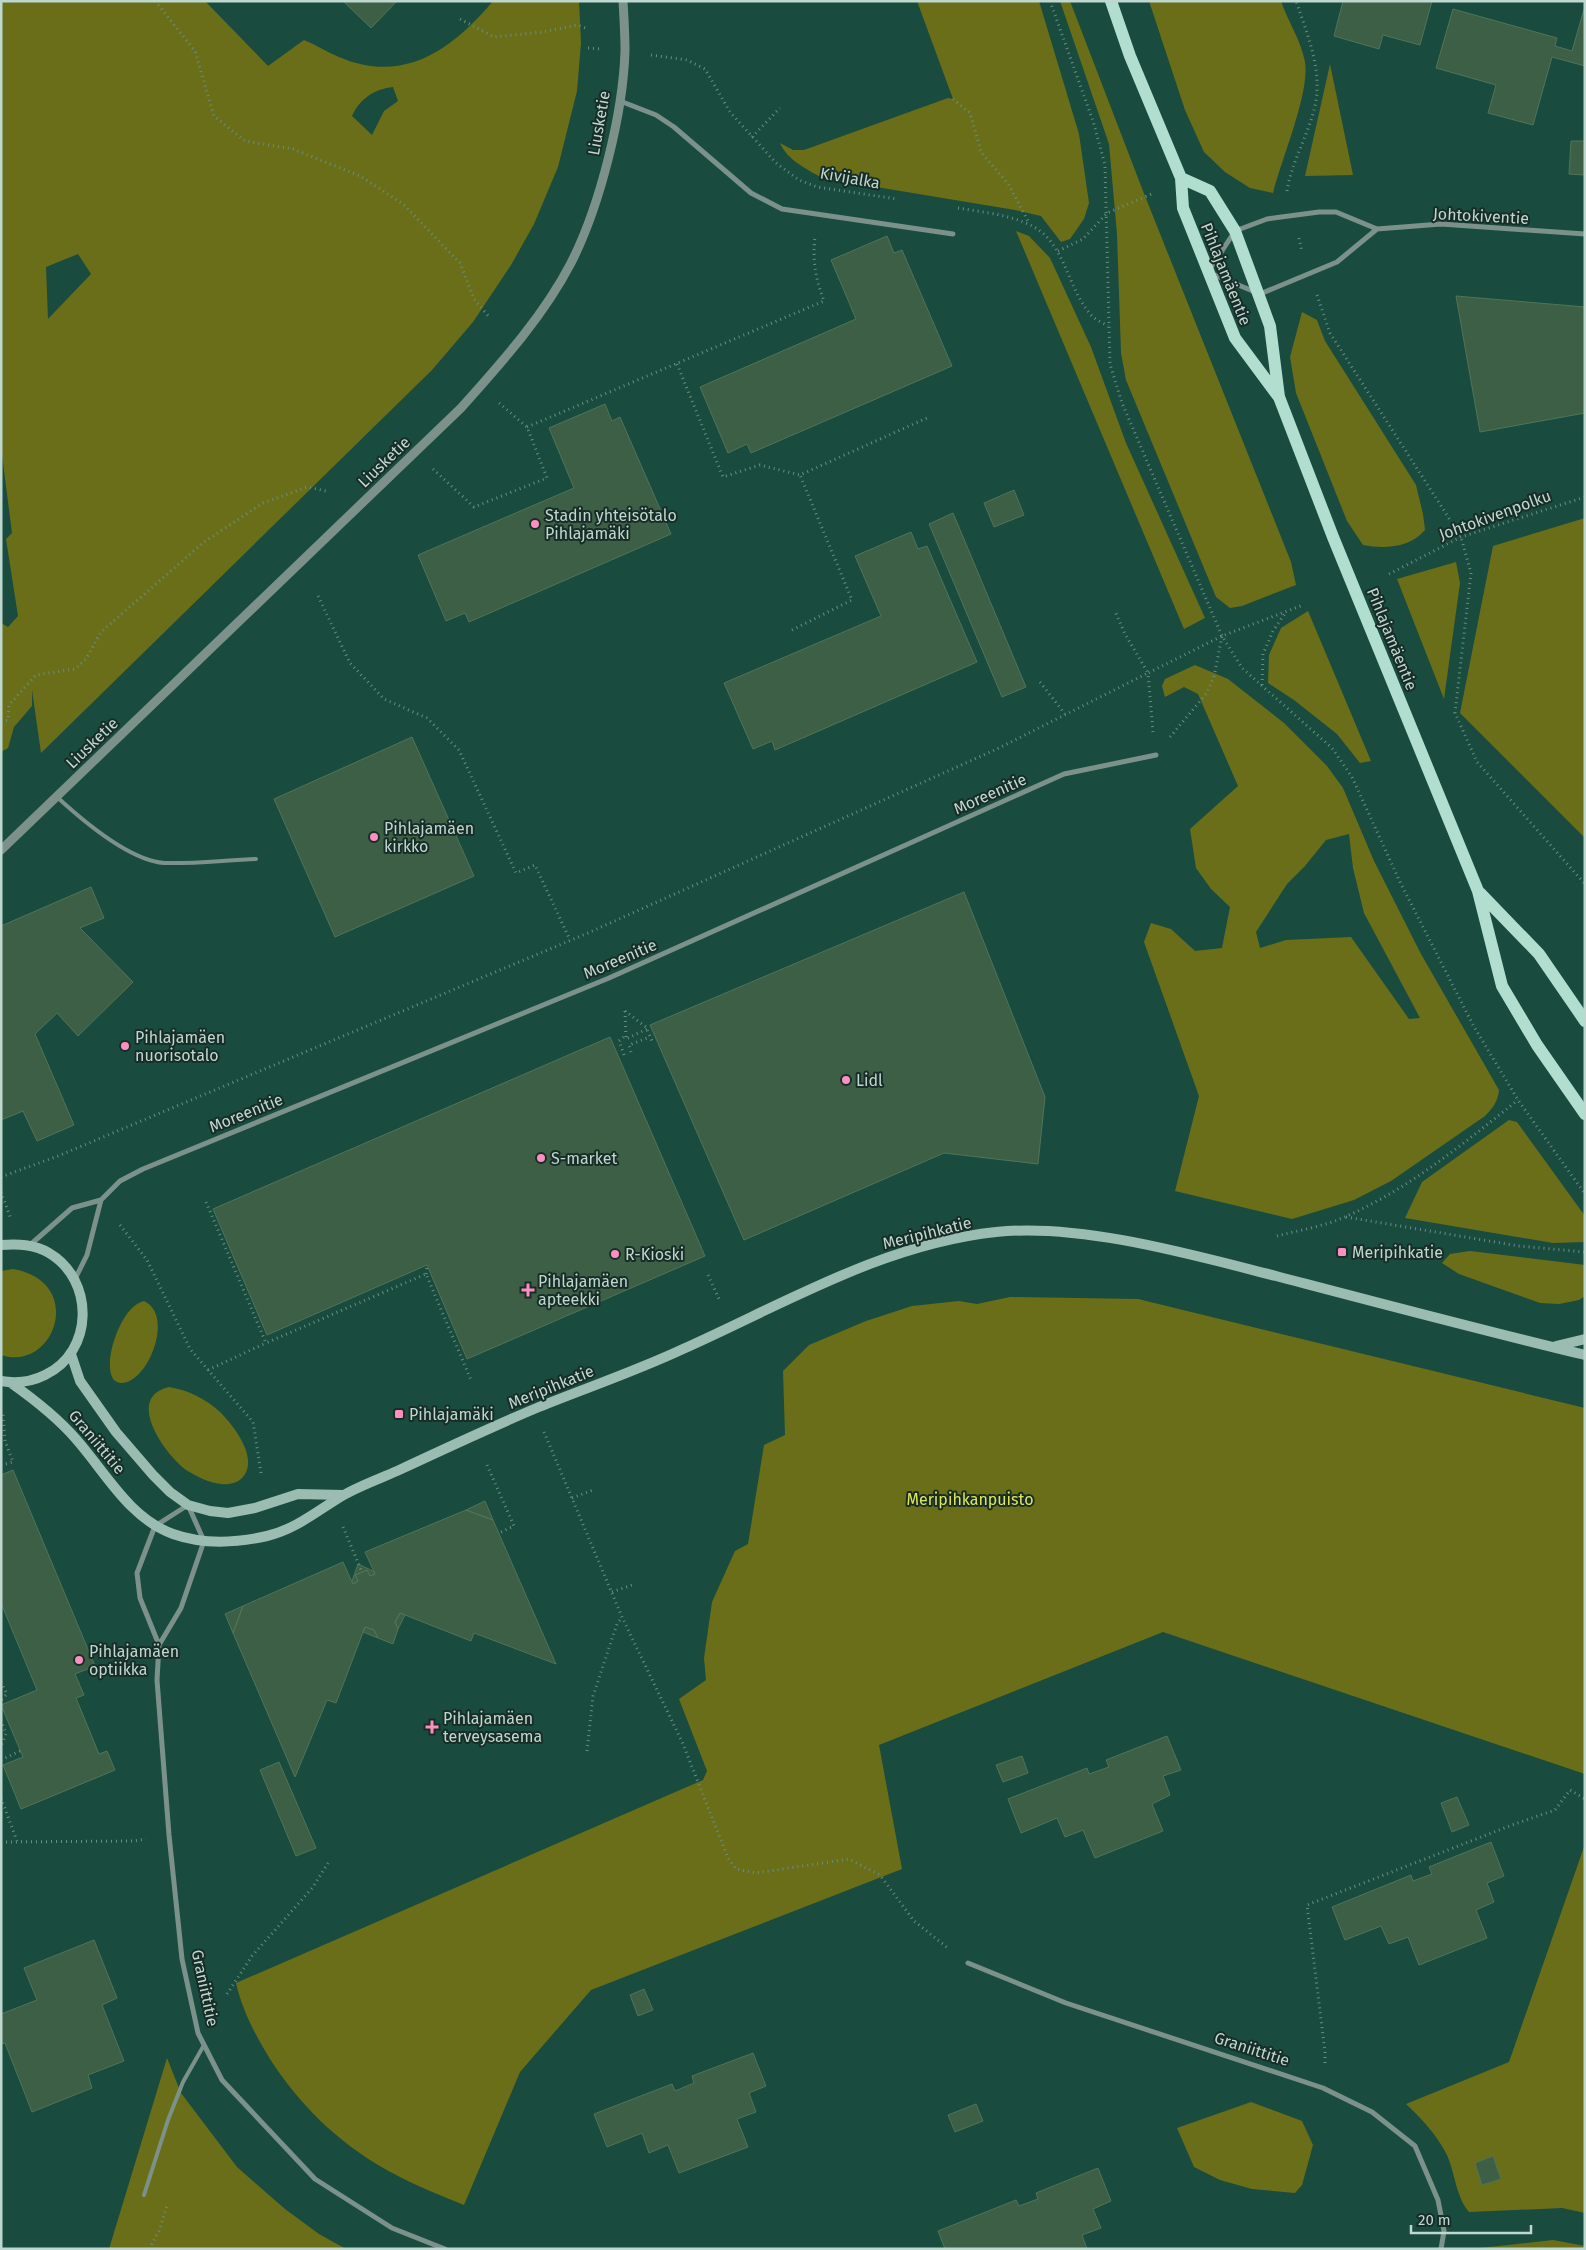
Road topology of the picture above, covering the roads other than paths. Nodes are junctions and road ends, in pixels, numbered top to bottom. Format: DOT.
graph roads {
  1 [pos="623,1"];
  2 [pos="1111,1"];
  3 [pos="619,101"];
  4 [pos="1181,178"];
  5 [pos="1377,230"];
  6 [pos="1235,231"];
  7 [pos="953,234"];
  8 [pos="1585,234"];
  9 [pos="1207,272"];
  10 [pos="1260,294"];
  11 [pos="1279,397"];
  12 [pos="1156,755"];
  13 [pos="57,797"];
  14 [pos="1,850"];
  15 [pos="256,859"];
  16 [pos="1478,891"];
  17 [pos="1585,1021"];
  18 [pos="1585,1114"];
  19 [pos="102,1200"];
  20 [pos="1,1245"];
  21 [pos="30,1246"];
  22 [pos="75,1278"];
  23 [pos="1585,1339"];
  24 [pos="1553,1347"];
  25 [pos="71,1354"];
  26 [pos="1585,1355"];
  27 [pos="6,1382"];
  28 [pos="344,1495"];
  29 [pos="188,1504"];
  30 [pos="155,1526"];
  31 [pos="204,1541"];
  32 [pos="159,1645"];
  33 [pos="968,1963"];
  34 [pos="204,2044"];
  35 [pos="144,2196"];
  36 [pos="445,2249"];
  37 [pos="1441,2249"];
  1 -- 3 [label="street, Liusketie"];
  2 -- 4 [label="main road, Pihlajamäentie"];
  3 -- 7 [label="street"];
  3 -- 13 [label="street, Liusketie"];
  4 -- 6 [label="main road, Pihlajamäentie"];
  4 -- 9 [label="main road, Pihlajamäentie"];
  5 -- 6 [label="street, Johtokiventie"];
  5 -- 8 [label="street, Johtokiventie"];
  5 -- 10 [label="street"];
  6 -- 9 [label="street"];
  6 -- 10 [label="main road, Pihlajamäentie"];
  9 -- 10 [label="street"];
  9 -- 11 [label="main road, Pihlajamäentie"];
  10 -- 11 [label="main road, Pihlajamäentie"];
  11 -- 16 [label="main road, Pihlajamäentie"];
  12 -- 19 [label="street, Moreenitie"];
  13 -- 14 [label="street, Liusketie"];
  13 -- 15 [label="lane"];
  16 -- 17 [label="main road, Pihlajamäentie"];
  16 -- 18 [label="main road, Pihlajamäentie"];
  19 -- 21 [label="street"];
  19 -- 22 [label="street, Moreenitie"];
  20 -- 21 [label="main road"];
  21 -- 22 [label="main road"];
  22 -- 25 [label="main road"];
  23 -- 24 [label="main road, Meripihkatie"];
  24 -- 26 [label="main road, Meripihkatie"];
  24 -- 28 [label="main road, Meripihkatie"];
  25 -- 27 [label="main road"];
  25 -- 29 [label="main road, Graniittitie"];
  27 -- 30 [label="main road, Graniittitie"];
  28 -- 29 [label="main road, Meripihkatie"];
  28 -- 31 [label="main road, Meripihkatie"];
  29 -- 30 [label="street"];
  29 -- 31 [label="street"];
  30 -- 31 [label="main road, Meripihkatie"];
  30 -- 32 [label="street, Graniittitie"];
  31 -- 32 [label="street, Graniittitie"];
  32 -- 34 [label="street, Graniittitie"];
  33 -- 37 [label="street, Graniittitie"];
  34 -- 35 [label="lane"];
  34 -- 36 [label="street, Graniittitie"];
}
